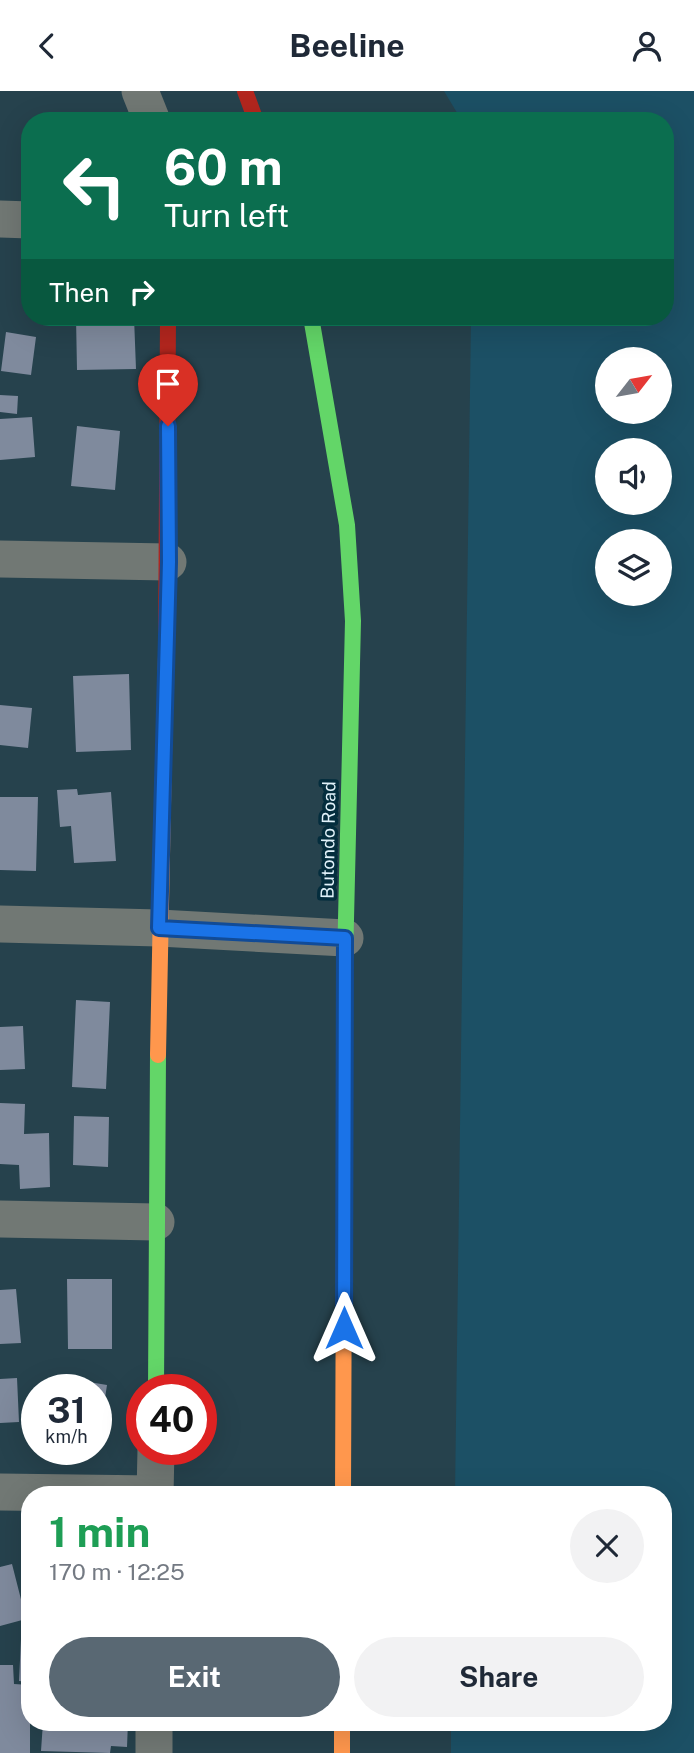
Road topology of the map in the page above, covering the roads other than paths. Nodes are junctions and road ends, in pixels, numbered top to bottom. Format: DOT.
graph roads {
  1 [pos="140,91"];
  2 [pos="245,91"];
  3 [pos="148,112"];
  4 [pos="253,112"];
  5 [pos="0,219"];
  6 [pos="21,220"];
  7 [pos="168,326"];
  8 [pos="313,326"];
  9 [pos="0,559"];
  10 [pos="169,562"];
  11 [pos="0,924"];
  12 [pos="159,928"];
  13 [pos="345,938"];
  14 [pos="0,1219"];
  15 [pos="156,1222"];
  16 [pos="156,1374"];
  17 [pos="156,1465"];
  18 [pos="155,1486"];
  19 [pos="343,1486"];
  20 [pos="0,1492"];
  21 [pos="21,1492"];
  22 [pos="154,1731"];
  23 [pos="342,1731"];
  24 [pos="154,1753"];
  25 [pos="342,1753"];
  1 -- 3 [label="street"];
  2 -- 4 [label="street"];
  5 -- 6 [label="street"];
  7 -- 10 [label="street"];
  8 -- 13 [label="street, Butondo Road"];
  9 -- 10 [label="street"];
  10 -- 12 [label="street"];
  11 -- 12 [label="street"];
  12 -- 13 [label="street"];
  12 -- 15 [label="street"];
  13 -- 19 [label="street, Butondo Road"];
  14 -- 15 [label="street"];
  15 -- 16 [label="street"];
  17 -- 18 [label="street"];
  20 -- 21 [label="street"];
  22 -- 24 [label="street"];
  23 -- 25 [label="street"];
}
